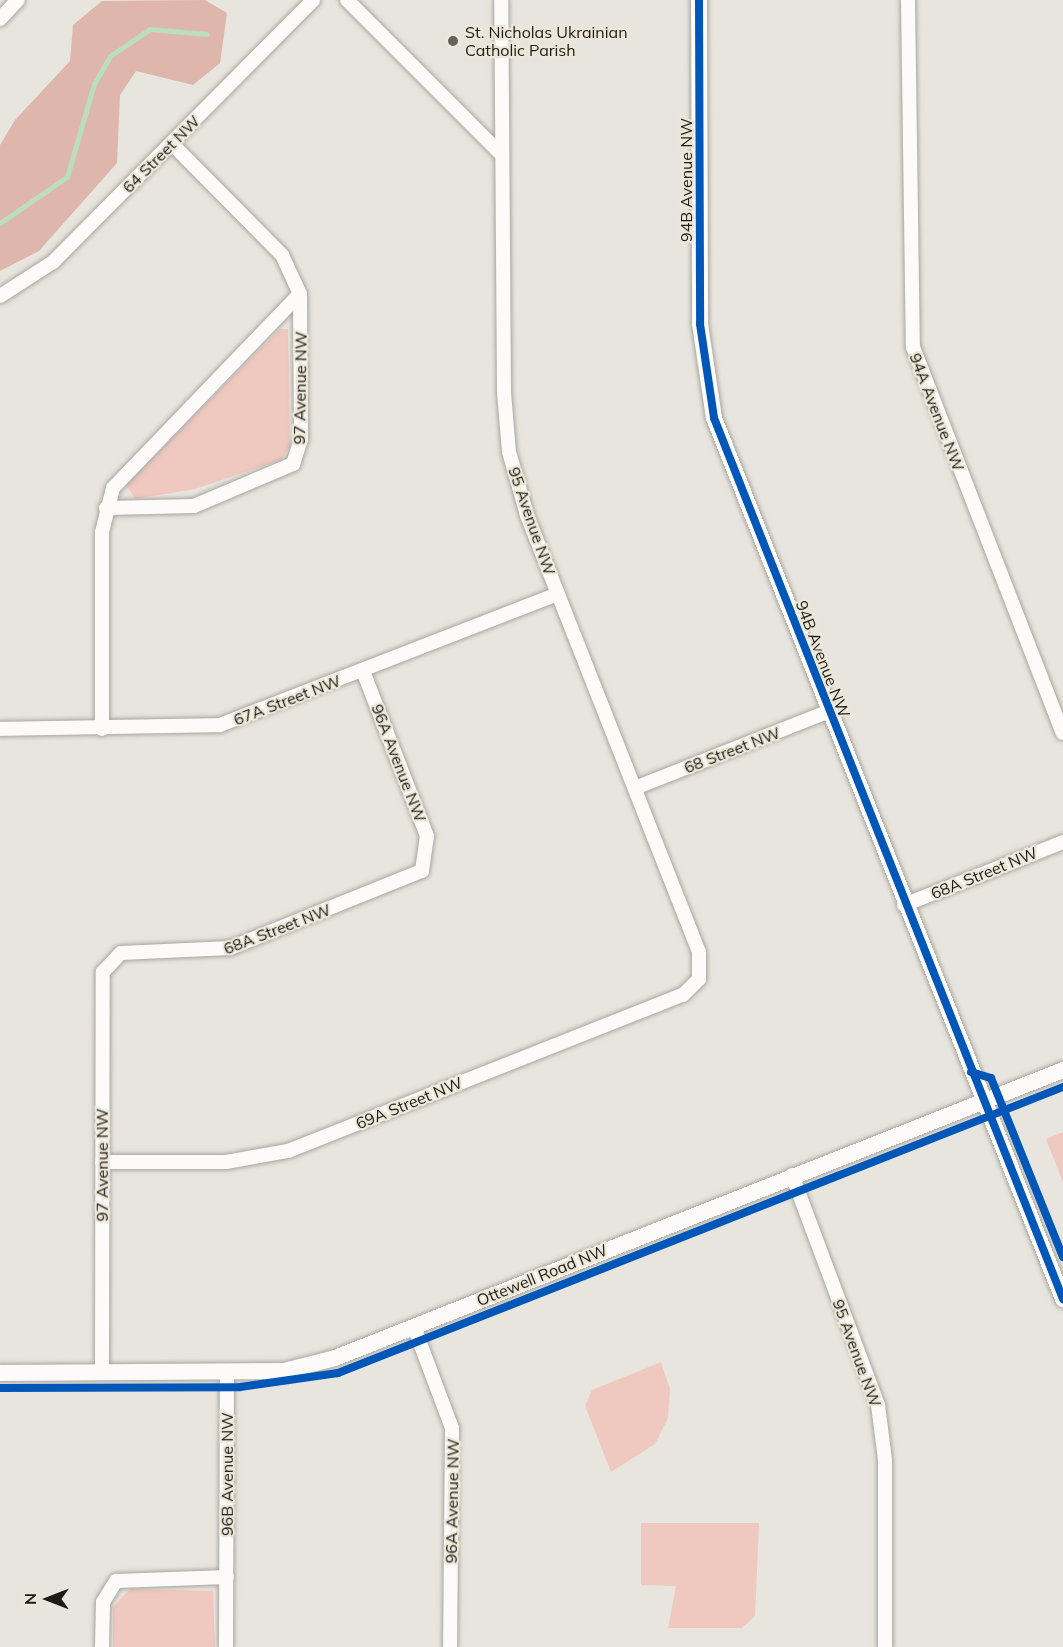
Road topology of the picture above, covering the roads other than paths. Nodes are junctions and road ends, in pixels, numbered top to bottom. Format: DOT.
graph roads {
  1 [pos="18,0"];
  2 [pos="313,0"];
  3 [pos="347,0"];
  4 [pos="501,0"];
  5 [pos="699,0"];
  6 [pos="908,0"];
  7 [pos="0,19"];
  8 [pos="172,144"];
  9 [pos="501,154"];
  10 [pos="300,294"];
  11 [pos="0,296"];
  12 [pos="106,508"];
  13 [pos="558,594"];
  14 [pos="363,671"];
  15 [pos="829,711"];
  16 [pos="0,729"];
  17 [pos="102,729"];
  18 [pos="1063,733"];
  19 [pos="635,788"];
  20 [pos="1063,842"];
  21 [pos="428,857"];
  22 [pos="904,905"];
  23 [pos="111,959"];
  24 [pos="699,979"];
  25 [pos="1063,1070"];
  26 [pos="982,1101"];
  27 [pos="102,1162"];
  28 [pos="792,1175"];
  29 [pos="1063,1299"];
  30 [pos="414,1327"];
  31 [pos="228,1371"];
  32 [pos="102,1372"];
  33 [pos="0,1373"];
  34 [pos="226,1578"];
  35 [pos="102,1647"];
  36 [pos="226,1647"];
  37 [pos="450,1647"];
  38 [pos="885,1647"];
  1 -- 7 [label="street"];
  2 -- 8 [label="street, 64 Street NW"];
  3 -- 9 [label="street"];
  4 -- 9 [label="street, 95 Avenue NW"];
  5 -- 15 [label="street, 94B Avenue NW"];
  6 -- 18 [label="street, 94A Avenue NW"];
  8 -- 10 [label="street, 97 Avenue NW"];
  8 -- 11 [label="street, 64 Street NW"];
  9 -- 13 [label="street, 95 Avenue NW"];
  10 -- 12 [label="street, 97 Avenue NW"];
  10 -- 12 [label="street, 97 Avenue NW"];
  12 -- 17 [label="street, 97 Avenue NW"];
  13 -- 14 [label="street, 67A Street NW"];
  13 -- 19 [label="street, 95 Avenue NW"];
  14 -- 17 [label="street, 67A Street NW"];
  14 -- 21 [label="street, 96A Avenue NW"];
  15 -- 19 [label="street, 68 Street NW"];
  15 -- 22 [label="street, 94B Avenue NW"];
  16 -- 17 [label="street, 67A Street NW"];
  19 -- 24 [label="street, 95 Avenue NW"];
  20 -- 22 [label="street, 68A Street NW"];
  21 -- 23 [label="street, 68A Street NW"];
  22 -- 26 [label="street, 94B Avenue NW"];
  23 -- 27 [label="street, 97 Avenue NW"];
  24 -- 27 [label="street, 69A Street NW"];
  25 -- 26 [label="street, Ottewell Road NW"];
  26 -- 28 [label="street, Ottewell Road NW"];
  26 -- 29 [label="street, 94B Avenue NW"];
  27 -- 32 [label="street, 97 Avenue NW"];
  28 -- 30 [label="street, Ottewell Road NW"];
  28 -- 38 [label="street, 95 Avenue NW"];
  30 -- 31 [label="street, Ottewell Road NW"];
  30 -- 37 [label="street, 96A Avenue NW"];
  31 -- 32 [label="street, Ottewell Road NW"];
  31 -- 34 [label="street, 96B Avenue NW"];
  32 -- 33 [label="street, Ottewell Road NW"];
  34 -- 35 [label="street"];
  34 -- 36 [label="street, 96B Avenue NW"];
}
